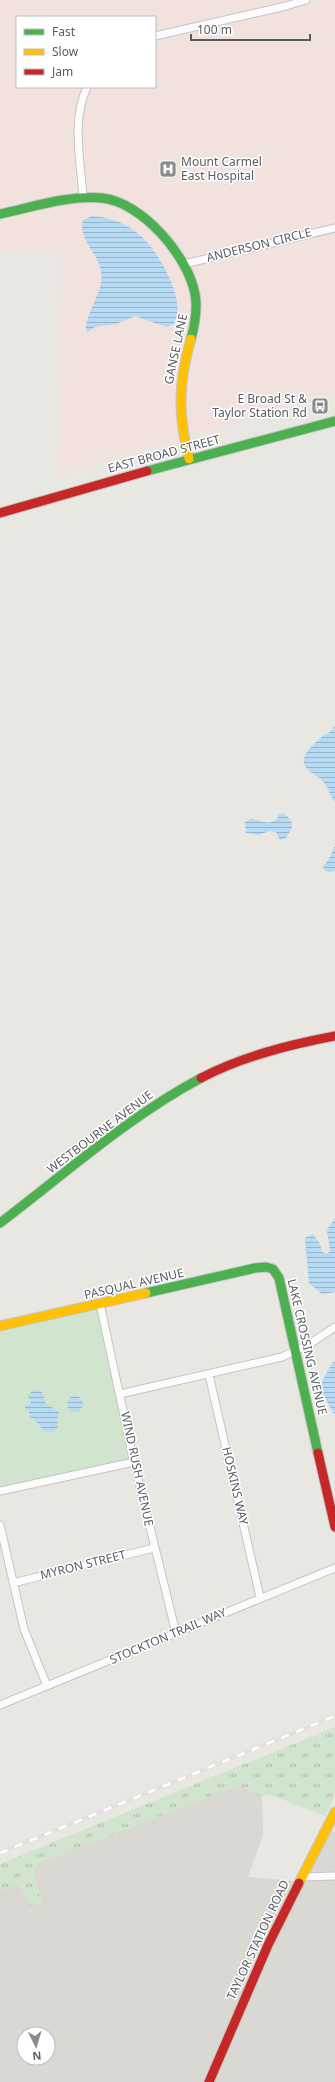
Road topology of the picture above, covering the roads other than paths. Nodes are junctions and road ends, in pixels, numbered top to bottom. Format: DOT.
graph roads {
  1 [pos="306,0"];
  2 [pos="156,36"];
  3 [pos="87,88"];
  4 [pos="83,198"];
  5 [pos="0,214"];
  6 [pos="335,228"];
  7 [pos="184,264"];
  8 [pos="335,421"];
  9 [pos="189,460"];
  10 [pos="0,513"];
  11 [pos="335,1036"];
  12 [pos="0,1223"];
  13 [pos="273,1269"];
  14 [pos="100,1304"];
  15 [pos="0,1326"];
  16 [pos="335,1327"];
  17 [pos="296,1351"];
  18 [pos="209,1374"];
  19 [pos="120,1394"];
  20 [pos="134,1462"];
  21 [pos="0,1491"];
  22 [pos="0,1525"];
  23 [pos="335,1527"];
  24 [pos="154,1548"];
  25 [pos="335,1568"];
  26 [pos="13,1583"];
  27 [pos="260,1597"];
  28 [pos="176,1633"];
  29 [pos="47,1686"];
  30 [pos="0,1705"];
  31 [pos="335,1812"];
  32 [pos="335,1876"];
  33 [pos="302,1877"];
  34 [pos="209,2082"];
  1 -- 2 [label="street"];
  3 -- 4 [label="street"];
  4 -- 5 [label="main road, GANSE LANE"];
  4 -- 7 [label="main road, GANSE LANE"];
  6 -- 7 [label="street, ANDERSON CIRCLE"];
  7 -- 9 [label="main road, GANSE LANE"];
  8 -- 9 [label="main road, EAST BROAD STREET"];
  9 -- 10 [label="main road, EAST BROAD STREET"];
  11 -- 12 [label="main road, WESTBOURNE AVENUE"];
  13 -- 14 [label="main road, PASQUAL AVENUE"];
  13 -- 17 [label="main road, LAKE CROSSING AVENUE"];
  14 -- 15 [label="main road, PASQUAL AVENUE"];
  14 -- 19 [label="street, WIND RUSH AVENUE"];
  16 -- 17 [label="street"];
  17 -- 18 [label="street"];
  17 -- 23 [label="main road, LAKE CROSSING AVENUE"];
  18 -- 19 [label="street"];
  18 -- 27 [label="street, HOSKINS WAY"];
  19 -- 20 [label="street, WIND RUSH AVENUE"];
  20 -- 21 [label="street"];
  20 -- 24 [label="street, WIND RUSH AVENUE"];
  22 -- 26 [label="street"];
  24 -- 26 [label="street, MYRON STREET"];
  24 -- 28 [label="street, WIND RUSH AVENUE"];
  25 -- 27 [label="street, STOCKTON TRAIL WAY"];
  26 -- 29 [label="street"];
  27 -- 28 [label="street, STOCKTON TRAIL WAY"];
  28 -- 29 [label="street, STOCKTON TRAIL WAY"];
  29 -- 30 [label="street, STOCKTON TRAIL WAY"];
  31 -- 33 [label="main road, TAYLOR STATION ROAD"];
  32 -- 33 [label="street"];
  33 -- 34 [label="main road, TAYLOR STATION ROAD"];
}
